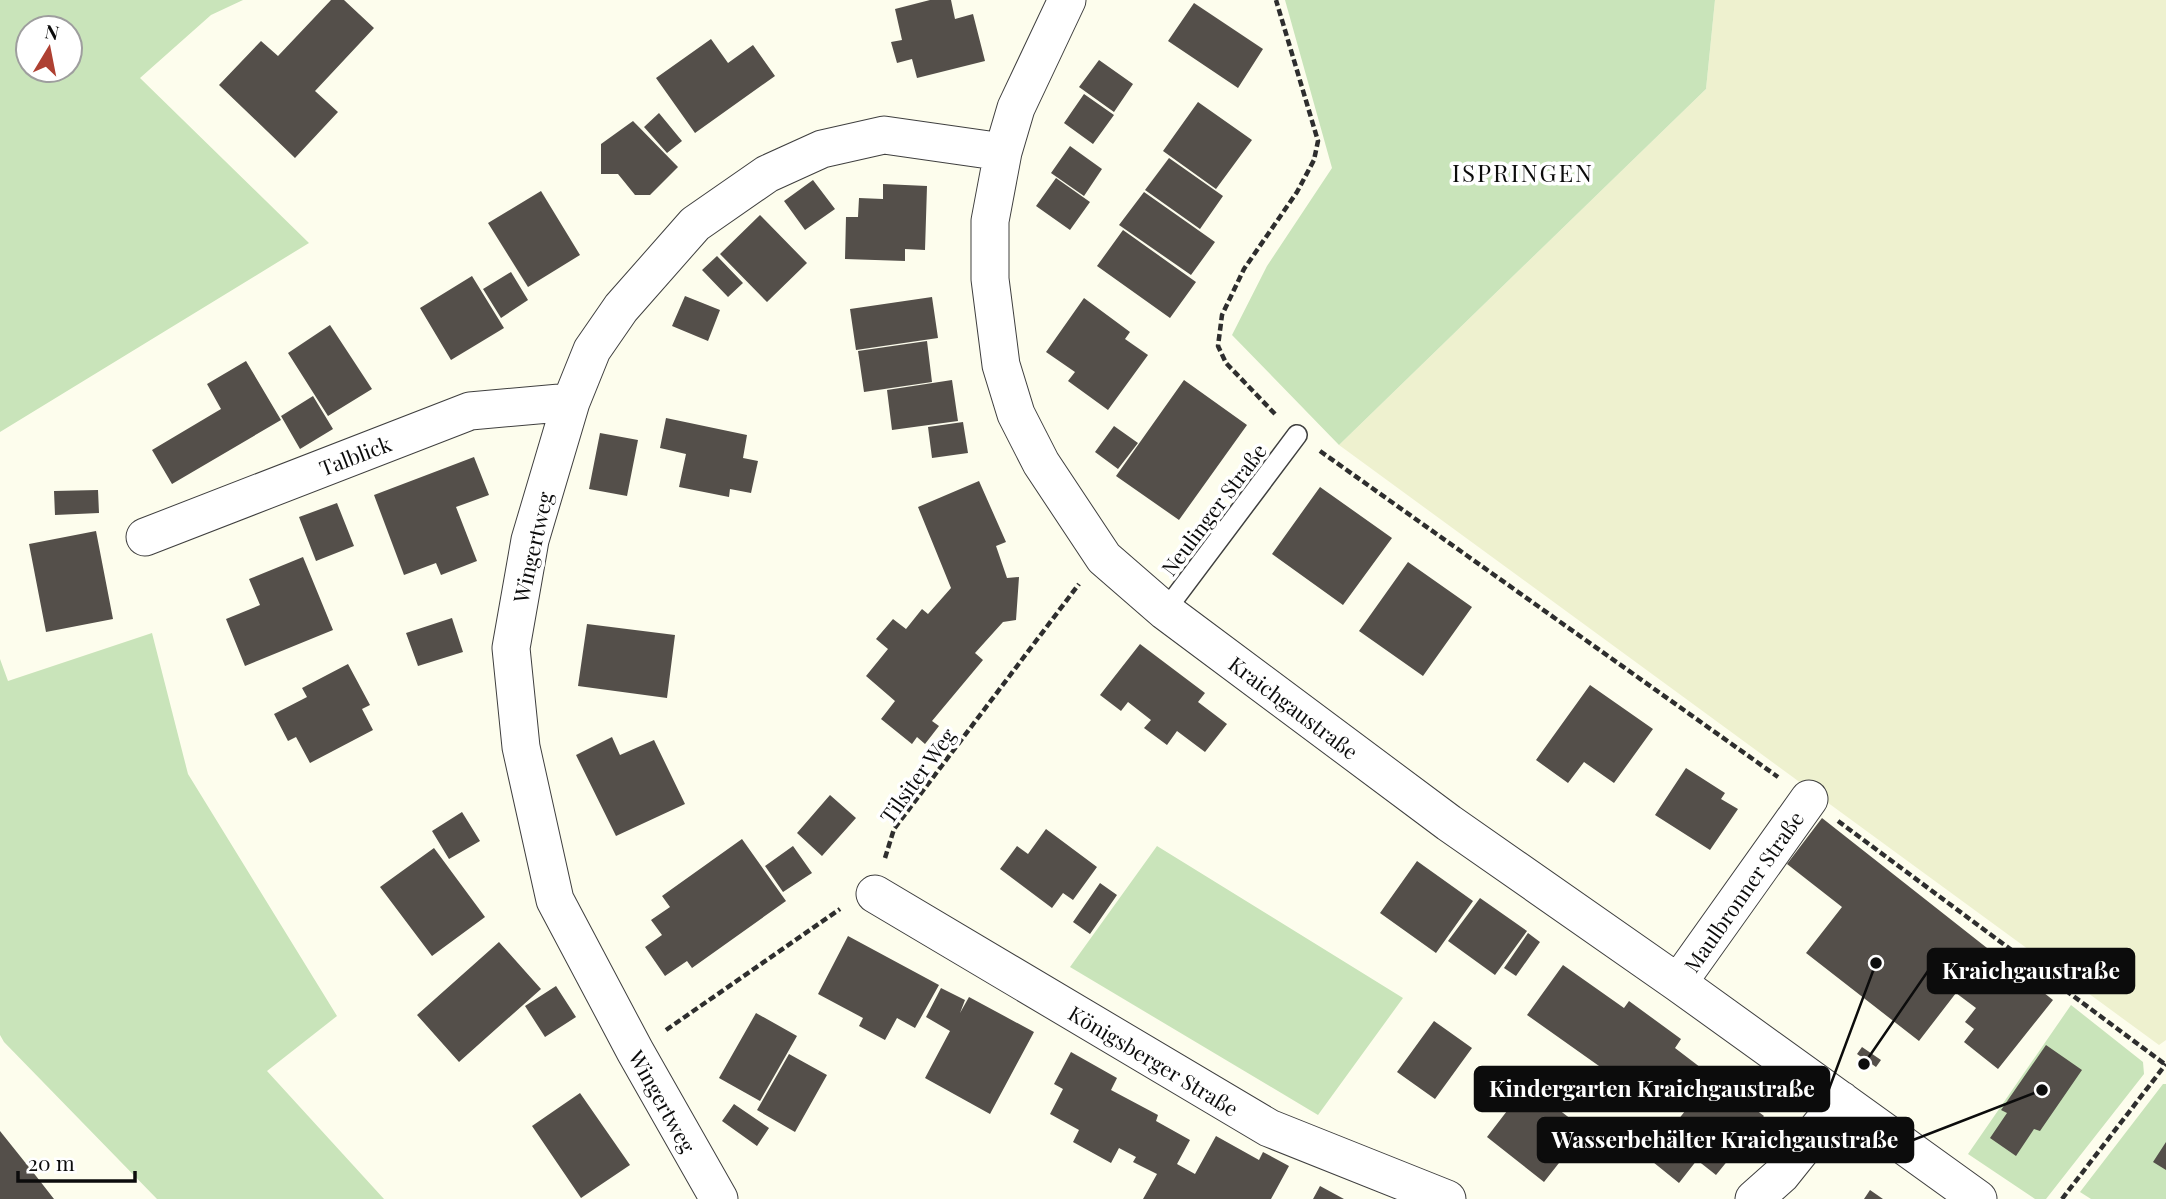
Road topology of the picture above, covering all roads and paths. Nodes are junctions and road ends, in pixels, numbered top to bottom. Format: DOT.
graph roads {
  1 [pos="1067,0"];
  2 [pos="1276,0"];
  3 [pos="1003,152"];
  4 [pos="571,401"];
  5 [pos="1297,435"];
  6 [pos="145,537"];
  7 [pos="1104,558"];
  8 [pos="1165,611"];
  9 [pos="1809,799"];
  10 [pos="875,894"];
  11 [pos="1678,983"];
  12 [pos="635,1051"];
  13 [pos="2166,1064"];
  14 [pos="1841,1100"];
  15 [pos="719,1199"];
  16 [pos="1447,1199"];
  17 [pos="1754,1199"];
  18 [pos="1978,1199"];
  19 [pos="2062,1199"];
  1 -- 3 [label="street, Kraichgaustraße"];
  2 -- 5 [label="path"];
  3 -- 4 [label="street, Wingertweg"];
  3 -- 7 [label="street, Kraichgaustraße"];
  4 -- 6 [label="street, Talblick"];
  4 -- 12 [label="street, Wingertweg"];
  5 -- 8 [label="lane, Neulinger Straße"];
  5 -- 9 [label="path"];
  7 -- 8 [label="street, Kraichgaustraße"];
  7 -- 10 [label="path, Tilsiter Weg"];
  8 -- 11 [label="street, Kraichgaustraße"];
  9 -- 11 [label="street, Maulbronner Straße"];
  9 -- 13 [label="path"];
  10 -- 12 [label="path"];
  10 -- 16 [label="street, Königsberger Straße"];
  11 -- 14 [label="street, Kraichgaustraße"];
  12 -- 15 [label="street, Wingertweg"];
  13 -- 19 [label="path"];
  14 -- 17 [label="street"];
  14 -- 18 [label="street, Kraichgaustraße"];
}
